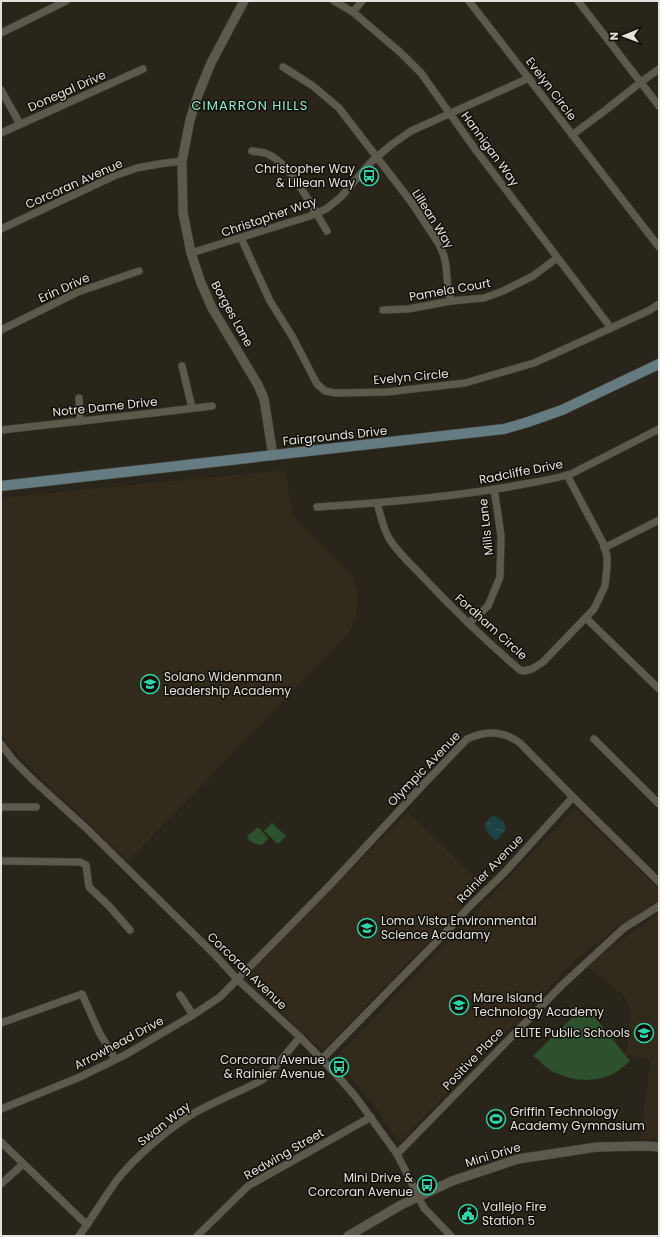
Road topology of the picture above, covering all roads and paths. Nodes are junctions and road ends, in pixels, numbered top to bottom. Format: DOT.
graph roads {
  1 [pos="66,1"];
  2 [pos="244,1"];
  3 [pos="334,1"];
  4 [pos="362,1"];
  5 [pos="470,1"];
  6 [pos="578,1"];
  7 [pos="353,12"];
  8 [pos="1,33"];
  9 [pos="283,68"];
  10 [pos="142,69"];
  11 [pos="659,69"];
  12 [pos="529,78"];
  13 [pos="641,82"];
  14 [pos="1,90"];
  15 [pos="659,106"];
  16 [pos="449,113"];
  17 [pos="20,124"];
  18 [pos="1,133"];
  19 [pos="572,135"];
  20 [pos="252,151"];
  21 [pos="377,157"];
  22 [pos="182,161"];
  23 [pos="316,214"];
  24 [pos="1,228"];
  25 [pos="327,231"];
  26 [pos="241,238"];
  27 [pos="659,247"];
  28 [pos="191,254"];
  29 [pos="557,258"];
  30 [pos="139,271"];
  31 [pos="451,302"];
  32 [pos="659,304"];
  33 [pos="383,310"];
  34 [pos="611,328"];
  35 [pos="1,330"];
  36 [pos="659,364"];
  37 [pos="182,366"];
  38 [pos="78,398"];
  39 [pos="212,406"];
  40 [pos="192,408"];
  41 [pos="80,421"];
  42 [pos="659,429"];
  43 [pos="1,430"];
  44 [pos="273,456"];
  45 [pos="567,475"];
  46 [pos="1,486"];
  47 [pos="494,489"];
  48 [pos="377,503"];
  49 [pos="317,507"];
  50 [pos="659,520"];
  51 [pos="604,548"];
  52 [pos="586,618"];
  53 [pos="469,624"];
  54 [pos="659,689"];
  55 [pos="594,739"];
  56 [pos="1,744"];
  57 [pos="573,798"];
  58 [pos="659,804"];
  59 [pos="1,807"];
  60 [pos="36,807"];
  61 [pos="1,861"];
  62 [pos="659,882"];
  63 [pos="659,906"];
  64 [pos="130,930"];
  65 [pos="237,979"];
  66 [pos="180,995"];
  67 [pos="193,1015"];
  68 [pos="1,1023"];
  69 [pos="300,1037"];
  70 [pos="115,1059"];
  71 [pos="322,1059"];
  72 [pos="1,1109"];
  73 [pos="371,1117"];
  74 [pos="1,1142"];
  75 [pos="659,1147"];
  76 [pos="397,1154"];
  77 [pos="23,1164"];
  78 [pos="1,1184"];
  79 [pos="418,1197"];
  80 [pos="87,1225"];
  81 [pos="79,1236"];
  82 [pos="197,1236"];
  83 [pos="348,1236"];
  84 [pos="451,1236"];
  1 -- 8 [label="street"];
  2 -- 22 [label="street, Borges Lane"];
  3 -- 7 [label="street, Hannigan Way"];
  4 -- 7 [label="street"];
  5 -- 12 [label="street, Evelyn Circle"];
  6 -- 13 [label="street"];
  7 -- 16 [label="street, Hannigan Way"];
  9 -- 21 [label="street, Lillean Way"];
  10 -- 17 [label="street, Donegal Drive"];
  11 -- 13 [label="street"];
  12 -- 16 [label="street, Christopher Way"];
  12 -- 19 [label="street, Evelyn Circle"];
  13 -- 15 [label="street"];
  13 -- 19 [label="street"];
  14 -- 17 [label="street"];
  16 -- 21 [label="street, Christopher Way"];
  16 -- 29 [label="street, Hannigan Way"];
  17 -- 18 [label="street, Donegal Drive"];
  19 -- 27 [label="street, Evelyn Circle"];
  20 -- 23 [label="street"];
  21 -- 23 [label="street, Christopher Way"];
  21 -- 31 [label="street, Lillean Way"];
  22 -- 24 [label="street, Corcoran Avenue"];
  22 -- 28 [label="street, Borges Lane"];
  23 -- 25 [label="street"];
  23 -- 26 [label="street, Christopher Way"];
  26 -- 28 [label="street, Christopher Way"];
  26 -- 34 [label="street, Evelyn Circle"];
  28 -- 44 [label="street, Borges Lane"];
  29 -- 31 [label="street, Pamela Court"];
  29 -- 34 [label="street, Hannigan Way"];
  30 -- 35 [label="street, Erin Drive"];
  31 -- 33 [label="street, Pamela Court"];
  32 -- 34 [label="street, Evelyn Circle"];
  36 -- 44 [label="main road, Fairgrounds Drive"];
  37 -- 40 [label="street"];
  38 -- 41 [label="street"];
  39 -- 40 [label="street, Notre Dame Drive"];
  40 -- 41 [label="street, Notre Dame Drive"];
  41 -- 43 [label="street, Notre Dame Drive"];
  42 -- 45 [label="street, Radcliffe Drive"];
  44 -- 46 [label="main road, Fairgrounds Drive"];
  45 -- 47 [label="street, Radcliffe Drive"];
  45 -- 51 [label="street, Fordham Circle"];
  47 -- 48 [label="street, Radcliffe Drive"];
  47 -- 53 [label="street, Mills Lane"];
  48 -- 49 [label="street, Radcliffe Drive"];
  48 -- 53 [label="street, Fordham Circle"];
  50 -- 51 [label="street"];
  51 -- 52 [label="street, Fordham Circle"];
  52 -- 53 [label="street, Fordham Circle"];
  52 -- 54 [label="street"];
  55 -- 58 [label="street"];
  56 -- 65 [label="street, Corcoran Avenue"];
  57 -- 62 [label="street, Olympic Avenue"];
  57 -- 65 [label="street, Olympic Avenue"];
  57 -- 71 [label="street, Rainier Avenue"];
  59 -- 60 [label="street"];
  61 -- 64 [label="street"];
  63 -- 76 [label="street, Positive Place"];
  65 -- 67 [label="street, Arrowhead Drive"];
  65 -- 69 [label="street, Corcoran Avenue"];
  66 -- 67 [label="street"];
  67 -- 70 [label="street, Arrowhead Drive"];
  68 -- 70 [label="street"];
  69 -- 71 [label="street, Corcoran Avenue"];
  69 -- 80 [label="street, Swan Way"];
  70 -- 72 [label="street, Arrowhead Drive"];
  71 -- 73 [label="street, Corcoran Avenue"];
  73 -- 76 [label="street, Corcoran Avenue"];
  73 -- 82 [label="street, Redwing Street"];
  74 -- 77 [label="street"];
  75 -- 79 [label="street, Mini Drive"];
  76 -- 79 [label="street, Corcoran Avenue"];
  77 -- 78 [label="street"];
  77 -- 80 [label="street"];
  79 -- 83 [label="street, Mini Drive"];
  79 -- 84 [label="street, Corcoran Avenue"];
  80 -- 81 [label="street, Swan Way"];
}
